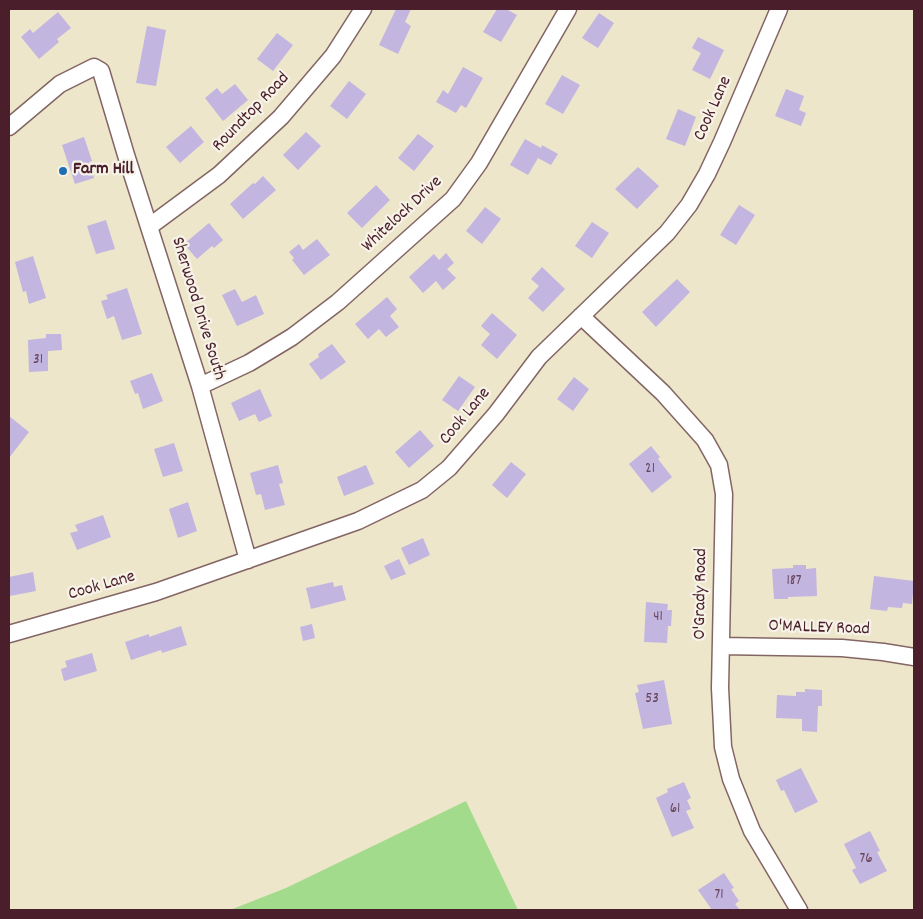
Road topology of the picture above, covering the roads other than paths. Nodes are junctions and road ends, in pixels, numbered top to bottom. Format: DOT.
graph roads {
  1 [pos="363,9"];
  2 [pos="568,9"];
  3 [pos="779,9"];
  4 [pos="9,127"];
  5 [pos="150,226"];
  6 [pos="582,316"];
  7 [pos="200,386"];
  8 [pos="248,560"];
  9 [pos="9,634"];
  10 [pos="721,646"];
  11 [pos="914,658"];
  12 [pos="799,910"];
  1 -- 5 [label="street, Roundtop Road"];
  2 -- 7 [label="street, Whitelock Drive"];
  3 -- 6 [label="street, Cook Lane"];
  4 -- 5 [label="street, Sherwood Drive South"];
  5 -- 7 [label="street, Sherwood Drive South"];
  6 -- 8 [label="street, Cook Lane"];
  6 -- 10 [label="street, O'Grady Road"];
  7 -- 8 [label="street, Sherwood Drive South"];
  8 -- 9 [label="street, Cook Lane"];
  10 -- 11 [label="street, O'MALLEY Road"];
  10 -- 12 [label="street, O'Grady Road"];
}
